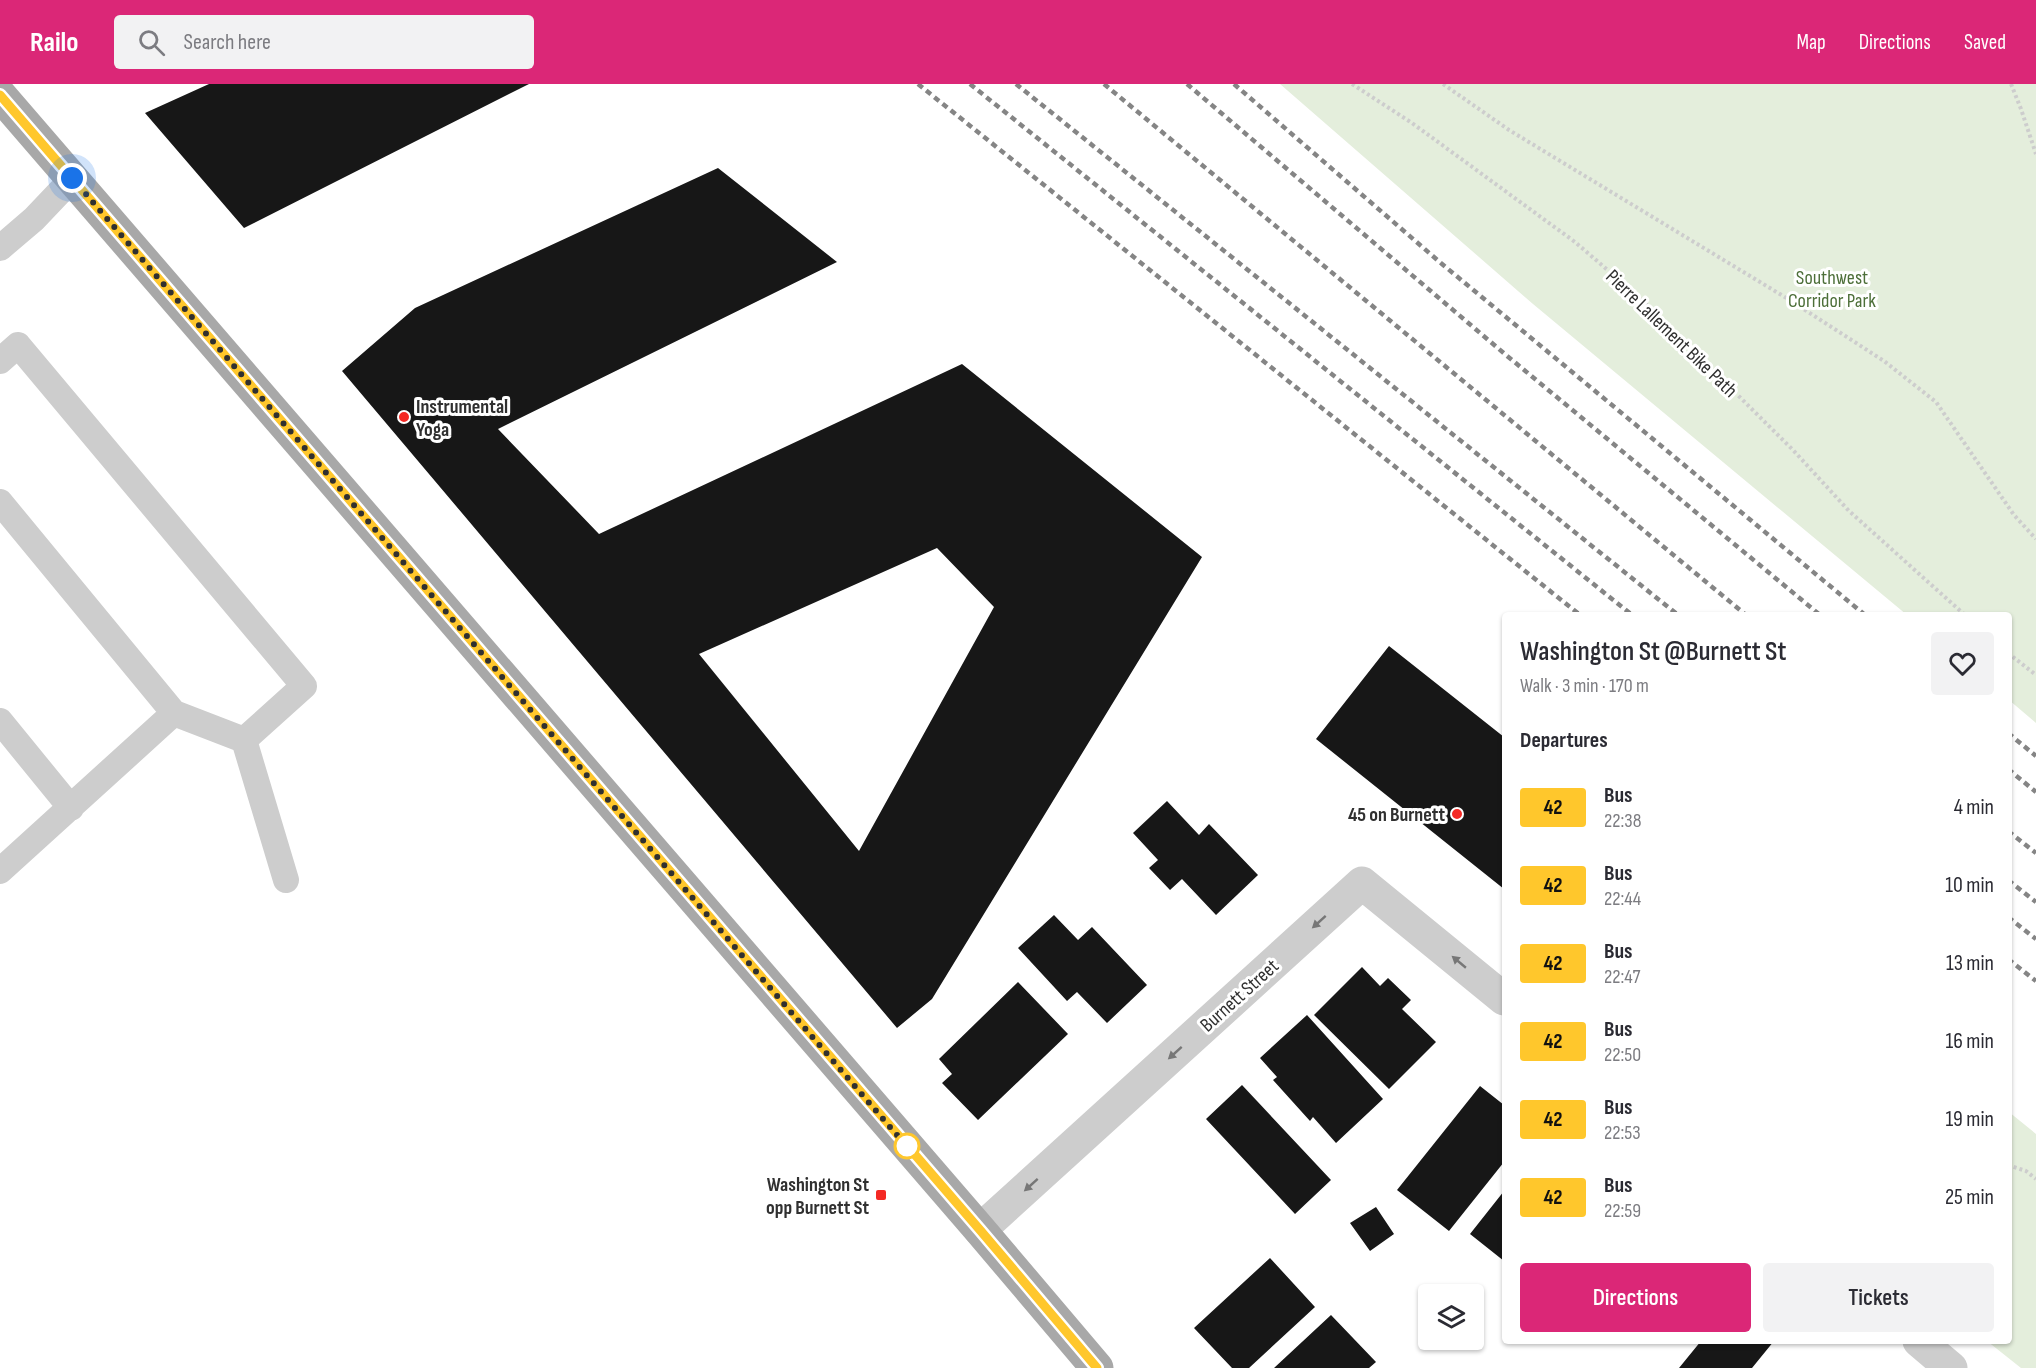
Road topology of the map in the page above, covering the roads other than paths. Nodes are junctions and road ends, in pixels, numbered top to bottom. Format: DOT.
graph roads {
  1 [pos="0,95"];
  2 [pos="72,178"];
  3 [pos="0,248"];
  4 [pos="0,361"];
  5 [pos="0,502"];
  6 [pos="174,713"];
  7 [pos="0,721"];
  8 [pos="244,740"];
  9 [pos="70,808"];
  10 [pos="0,871"];
  11 [pos="286,880"];
  12 [pos="1502,997"];
  13 [pos="980,1230"];
  14 [pos="1922,1344"];
  15 [pos="1097,1368"];
  16 [pos="1951,1368"];
  1 -- 2 [label="main road"];
  2 -- 3 [label="lane"];
  2 -- 13 [label="main road"];
  4 -- 8 [label="lane"];
  5 -- 6 [label="lane"];
  6 -- 8 [label="lane"];
  6 -- 9 [label="lane"];
  7 -- 9 [label="lane"];
  8 -- 11 [label="lane"];
  9 -- 10 [label="lane"];
  12 -- 13 [label="street, Burnett Street, one-way"];
  13 -- 15 [label="main road"];
  14 -- 16 [label="street"];
}
